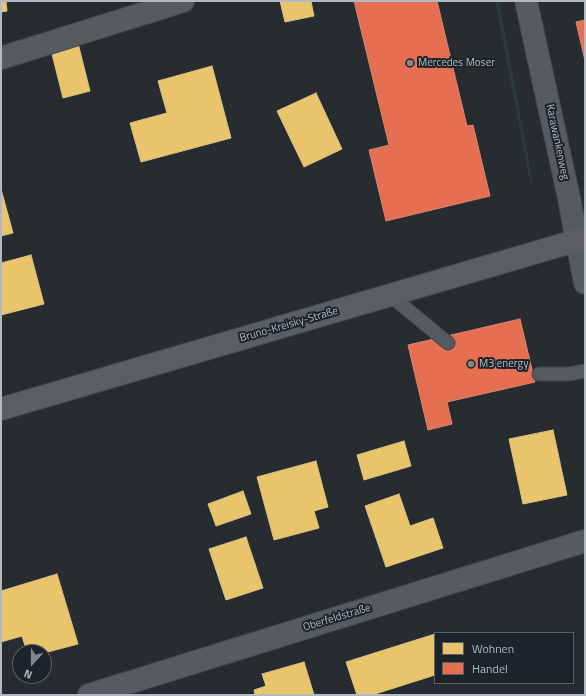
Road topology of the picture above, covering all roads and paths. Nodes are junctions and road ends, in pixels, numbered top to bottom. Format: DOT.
graph roads {
  1 [pos="183,1"];
  2 [pos="526,1"];
  3 [pos="1,58"];
  4 [pos="581,239"];
  5 [pos="585,283"];
  6 [pos="391,296"];
  7 [pos="448,343"];
  8 [pos="585,371"];
  9 [pos="539,374"];
  10 [pos="1,410"];
  11 [pos="585,541"];
  12 [pos="89,695"];
  1 -- 3 [label="street"];
  2 -- 4 [label="street, Karawankenweg"];
  4 -- 5 [label="street, Karawankenweg"];
  4 -- 6 [label="street, Bruno-Kreisky-Straße"];
  6 -- 7 [label="lane"];
  6 -- 10 [label="street, Bruno-Kreisky-Straße"];
  8 -- 9 [label="lane"];
  11 -- 12 [label="street, Oberfeldstraße"];
}
